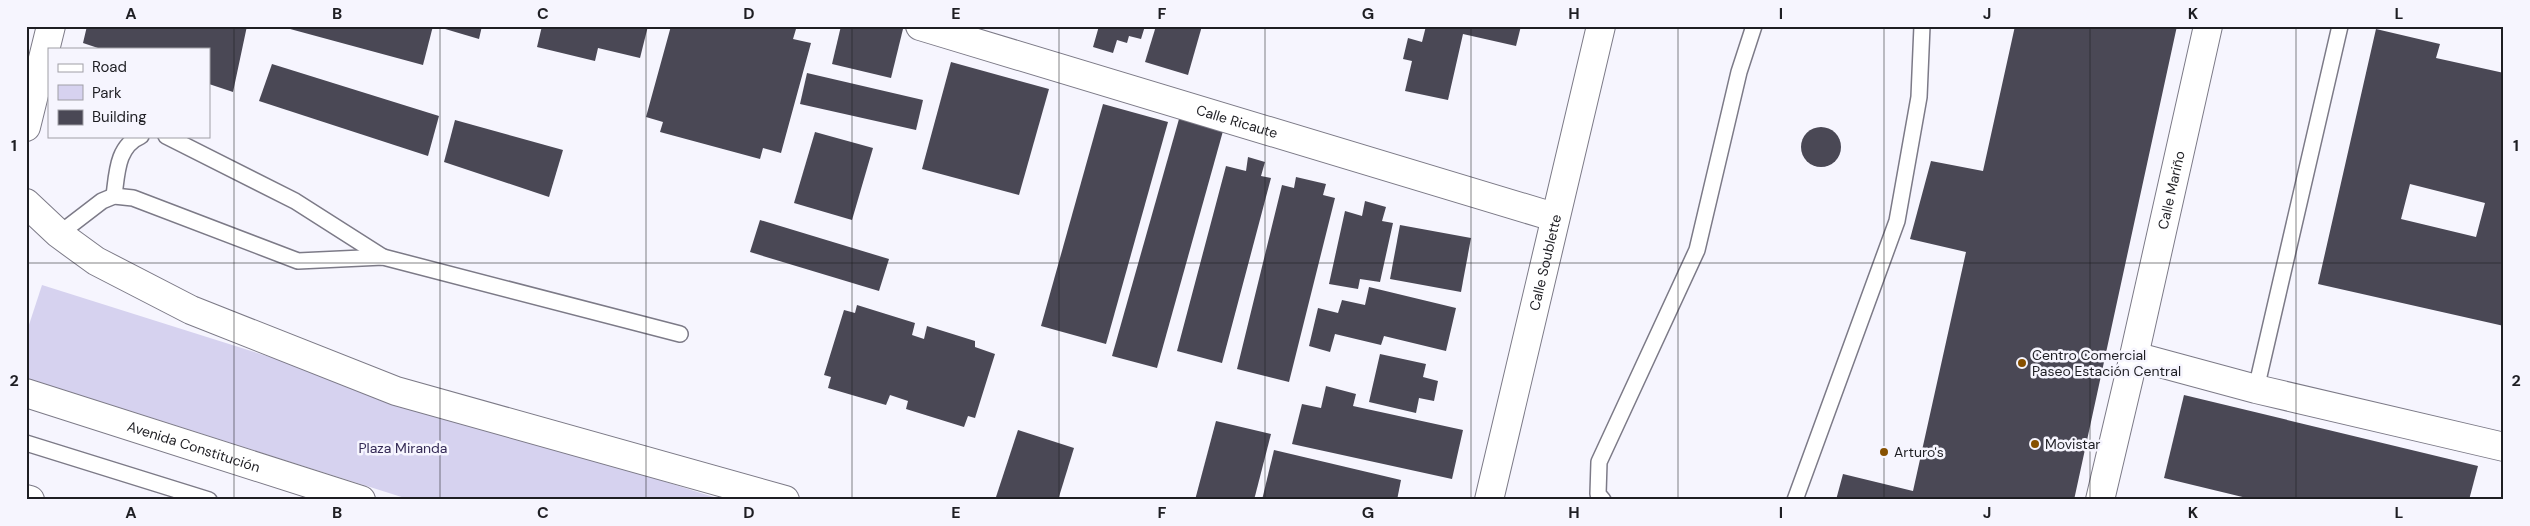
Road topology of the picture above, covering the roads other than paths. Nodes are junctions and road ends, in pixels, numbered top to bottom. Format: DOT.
graph roads {
  1 [pos="51,26"];
  2 [pos="920,26"];
  3 [pos="1601,26"];
  4 [pos="1754,26"];
  5 [pos="1922,26"];
  6 [pos="2208,26"];
  7 [pos="2340,26"];
  8 [pos="26,127"];
  9 [pos="136,138"];
  10 [pos="170,138"];
  11 [pos="114,196"];
  12 [pos="26,203"];
  13 [pos="1554,217"];
  14 [pos="59,234"];
  15 [pos="383,257"];
  16 [pos="680,334"];
  17 [pos="2134,356"];
  18 [pos="2256,389"];
  19 [pos="26,393"];
  20 [pos="26,442"];
  21 [pos="2504,447"];
  22 [pos="26,499"];
  23 [pos="30,500"];
  24 [pos="209,500"];
  25 [pos="362,500"];
  26 [pos="785,500"];
  27 [pos="1489,500"];
  28 [pos="1603,500"];
  29 [pos="1796,500"];
  30 [pos="2100,500"];
  1 -- 8 [label="street"];
  2 -- 13 [label="street, Calle Ricaute"];
  3 -- 13 [label="street, Calle Soublette"];
  4 -- 28 [label="lane"];
  5 -- 29 [label="lane"];
  6 -- 17 [label="street, Calle Mariño"];
  7 -- 18 [label="lane"];
  9 -- 11 [label="lane"];
  10 -- 15 [label="lane"];
  11 -- 14 [label="lane"];
  11 -- 15 [label="lane"];
  12 -- 14 [label="street"];
  13 -- 27 [label="street, Calle Soublette"];
  14 -- 26 [label="street"];
  15 -- 16 [label="lane"];
  17 -- 18 [label="street"];
  17 -- 30 [label="street, Calle Mariño"];
  18 -- 21 [label="street"];
  19 -- 25 [label="street, Avenida Constitución"];
  20 -- 24 [label="lane"];
  22 -- 23 [label="street"];
}
